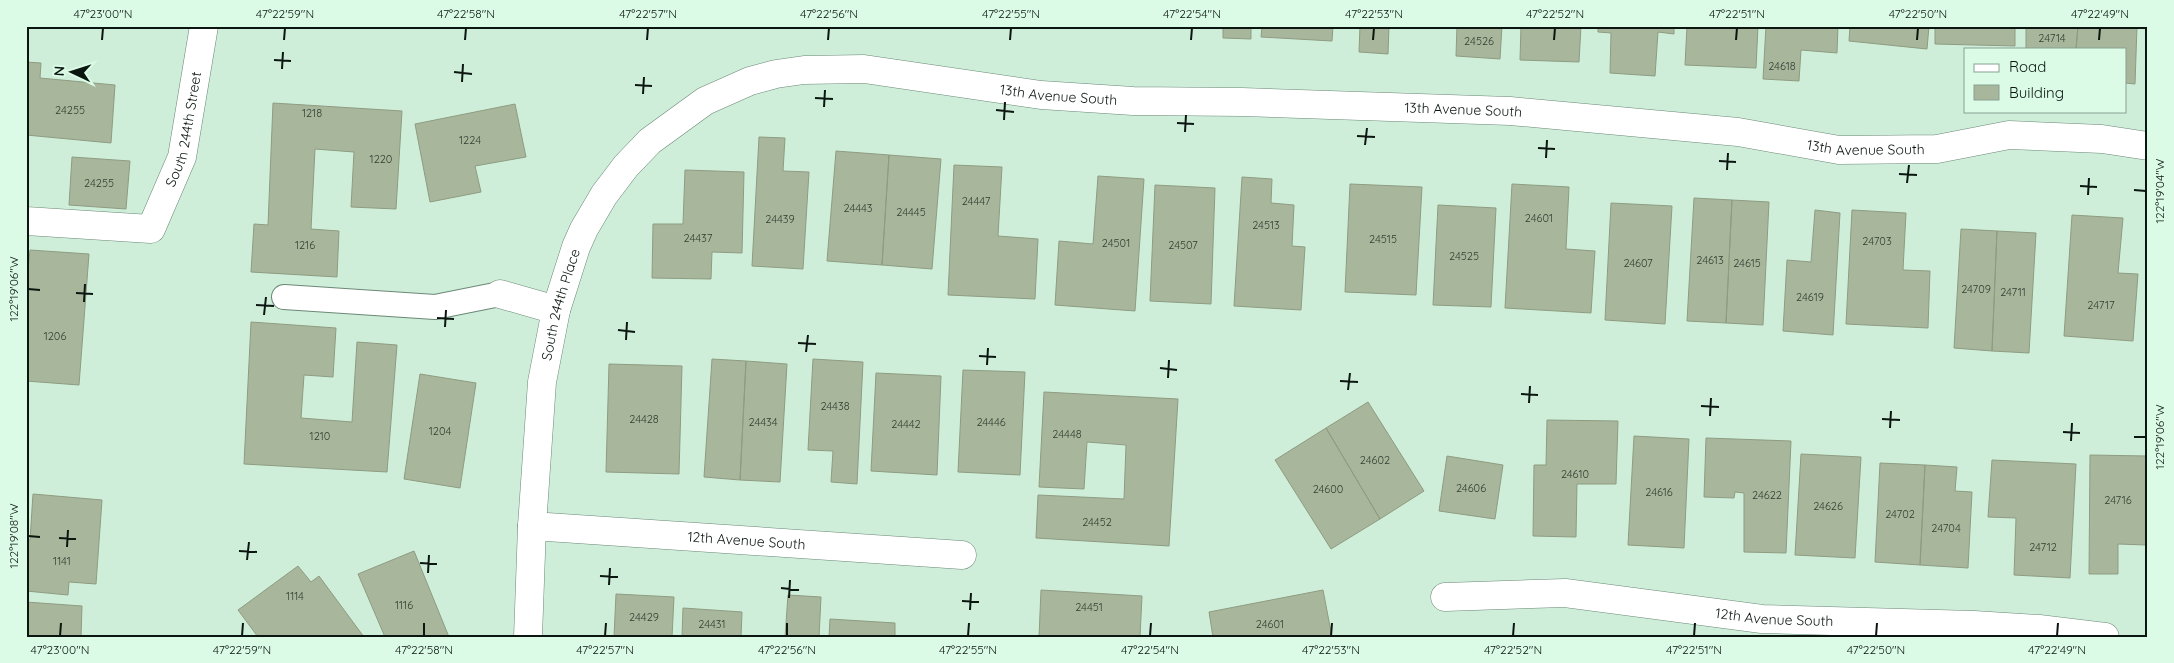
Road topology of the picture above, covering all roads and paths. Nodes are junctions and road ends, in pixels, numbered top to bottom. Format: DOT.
graph roads {
  1 [pos="204,26"];
  2 [pos="776,74"];
  3 [pos="2148,146"];
  4 [pos="26,221"];
  5 [pos="500,294"];
  6 [pos="284,297"];
  7 [pos="556,310"];
  8 [pos="532,526"];
  9 [pos="962,554"];
  10 [pos="1445,597"];
  11 [pos="528,637"];
  12 [pos="2105,637"];
  1 -- 4 [label="street, South 244th Street"];
  2 -- 3 [label="street, 13th Avenue South"];
  2 -- 7 [label="street, South 244th Place"];
  5 -- 6 [label="lane"];
  5 -- 7 [label="street"];
  7 -- 8 [label="street, South 244th Place"];
  8 -- 9 [label="street, 12th Avenue South"];
  8 -- 11 [label="street, South 244th Place"];
  10 -- 12 [label="street, 12th Avenue South"];
}
